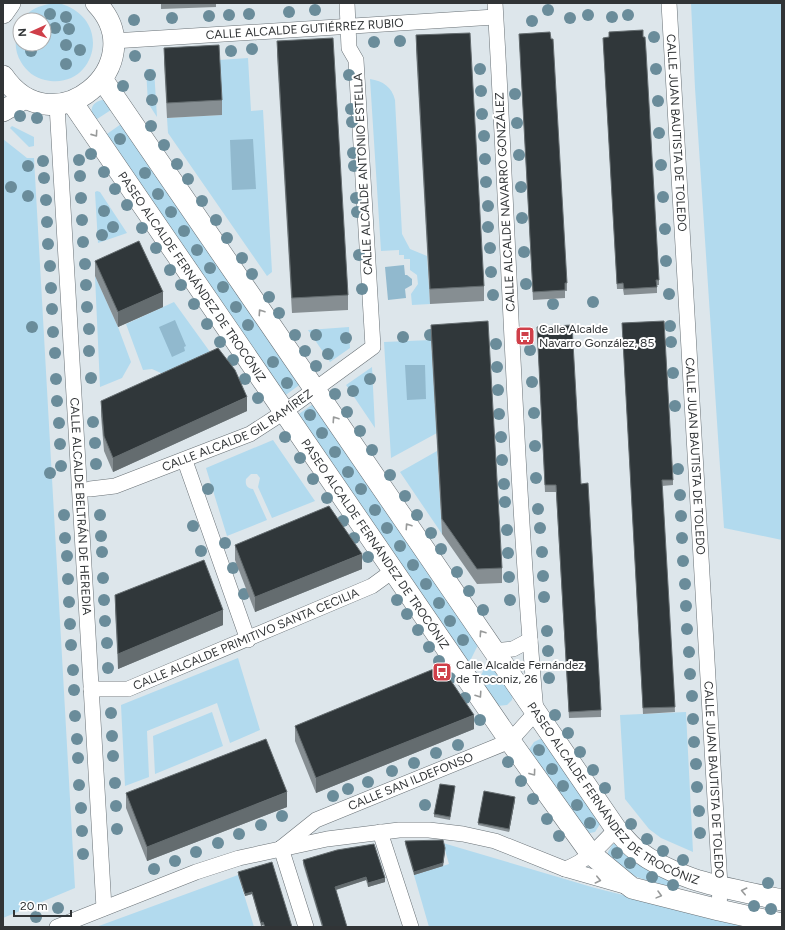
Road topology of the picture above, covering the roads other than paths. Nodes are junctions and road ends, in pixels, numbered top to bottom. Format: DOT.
graph roads {
  1 [pos="10,3"];
  2 [pos="96,3"];
  3 [pos="347,3"];
  4 [pos="669,3"];
  5 [pos="495,10"];
  6 [pos="3,13"];
  7 [pos="348,26"];
  8 [pos="113,41"];
  9 [pos="102,79"];
  10 [pos="6,81"];
  11 [pos="26,98"];
  12 [pos="64,103"];
  13 [pos="3,106"];
  14 [pos="3,111"];
  15 [pos="373,347"];
  16 [pos="314,389"];
  17 [pos="284,412"];
  18 [pos="185,461"];
  19 [pos="90,489"];
  20 [pos="394,570"];
  21 [pos="248,640"];
  22 [pos="530,640"];
  23 [pos="494,651"];
  24 [pos="91,689"];
  25 [pos="536,712"];
  26 [pos="510,741"];
  27 [pos="616,829"];
  28 [pos="380,832"];
  29 [pos="281,848"];
  30 [pos="591,854"];
  31 [pos="565,869"];
  32 [pos="720,886"];
  33 [pos="632,888"];
  34 [pos="782,900"];
  35 [pos="104,908"];
  36 [pos="719,910"];
  37 [pos="782,924"];
  38 [pos="57,927"];
  39 [pos="306,927"];
  40 [pos="411,927"];
  1 -- 6 [label="main road"];
  2 -- 8 [label="main road"];
  3 -- 7 [label="street, CALLE ALCALDE ANTONIO ESTELLA"];
  4 -- 32 [label="street, CALLE JUAN BAUTISTA DE TOLEDO"];
  5 -- 7 [label="street, CALLE ALCALDE GUTIÉRREZ RUBIO"];
  5 -- 22 [label="street, CALLE ALCALDE NAVARRO GONZÁLEZ"];
  7 -- 8 [label="street, CALLE ALCALDE GUTIÉRREZ RUBIO"];
  7 -- 15 [label="street, CALLE ALCALDE ANTONIO ESTELLA"];
  8 -- 9 [label="main road"];
  9 -- 12 [label="main road"];
  16 -- 9 [label="main road, PASEO ALCALDE FERNÁNDEZ DE TROCÓNIZ, one-way"];
  10 -- 11 [label="main road"];
  10 -- 13 [label="main road"];
  11 -- 12 [label="main road"];
  11 -- 14 [label="main road"];
  12 -- 17 [label="main road, PASEO ALCALDE FERNÁNDEZ DE TROCÓNIZ, one-way"];
  12 -- 24 [label="street, CALLE ALCALDE BELTRÁN DE HEREDIA"];
  15 -- 16 [label="street, CALLE ALCALDE GIL RAMÍREZ"];
  16 -- 17 [label="street, CALLE ALCALDE GIL RAMÍREZ"];
  23 -- 16 [label="main road, PASEO ALCALDE FERNÁNDEZ DE TROCÓNIZ, one-way"];
  17 -- 18 [label="street, CALLE ALCALDE GIL RAMÍREZ"];
  17 -- 20 [label="main road, PASEO ALCALDE FERNÁNDEZ DE TROCÓNIZ"];
  18 -- 19 [label="street, CALLE ALCALDE GIL RAMÍREZ"];
  18 -- 21 [label="street"];
  20 -- 21 [label="street, CALLE ALCALDE PRIMITIVO SANTA CECILIA"];
  20 -- 26 [label="main road, PASEO ALCALDE FERNÁNDEZ DE TROCÓNIZ, one-way"];
  21 -- 24 [label="street, CALLE ALCALDE PRIMITIVO SANTA CECILIA"];
  22 -- 23 [label="street"];
  22 -- 25 [label="street, CALLE ALCALDE NAVARRO GONZÁLEZ"];
  23 -- 25 [label="main road, PASEO ALCALDE FERNÁNDEZ DE TROCÓNIZ"];
  24 -- 35 [label="street, CALLE ALCALDE BELTRÁN DE HEREDIA"];
  25 -- 26 [label="street, CALLE SAN ILDEFONSO"];
  25 -- 27 [label="main road, PASEO ALCALDE FERNÁNDEZ DE TROCÓNIZ"];
  26 -- 29 [label="street, CALLE SAN ILDEFONSO"];
  26 -- 30 [label="main road, PASEO ALCALDE FERNÁNDEZ DE TROCÓNIZ, one-way"];
  27 -- 30 [label="street"];
  27 -- 32 [label="main road, PASEO ALCALDE FERNÁNDEZ DE TROCÓNIZ"];
  28 -- 29 [label="street, CALLE SAN ILDEFONSO"];
  28 -- 31 [label="street, CALLE SAN ILDEFONSO"];
  28 -- 40 [label="street"];
  29 -- 35 [label="street, CALLE SAN ILDEFONSO"];
  29 -- 39 [label="street"];
  30 -- 31 [label="street"];
  30 -- 33 [label="main road, PASEO ALCALDE FERNÁNDEZ DE TROCÓNIZ"];
  31 -- 33 [label="street, CALLE SAN ILDEFONSO, one-way"];
  34 -- 32 [label="main road, PASEO ALCALDE FERNÁNDEZ DE TROCÓNIZ, one-way"];
  32 -- 36 [label="street, CALLE JUAN BAUTISTA DE TOLEDO"];
  33 -- 36 [label="main road, PASEO ALCALDE FERNÁNDEZ DE TROCÓNIZ, one-way"];
  35 -- 38 [label="street, CALLE SAN ILDEFONSO"];
  36 -- 37 [label="main road, PASEO ALCALDE FERNÁNDEZ DE TROCÓNIZ"];
}
